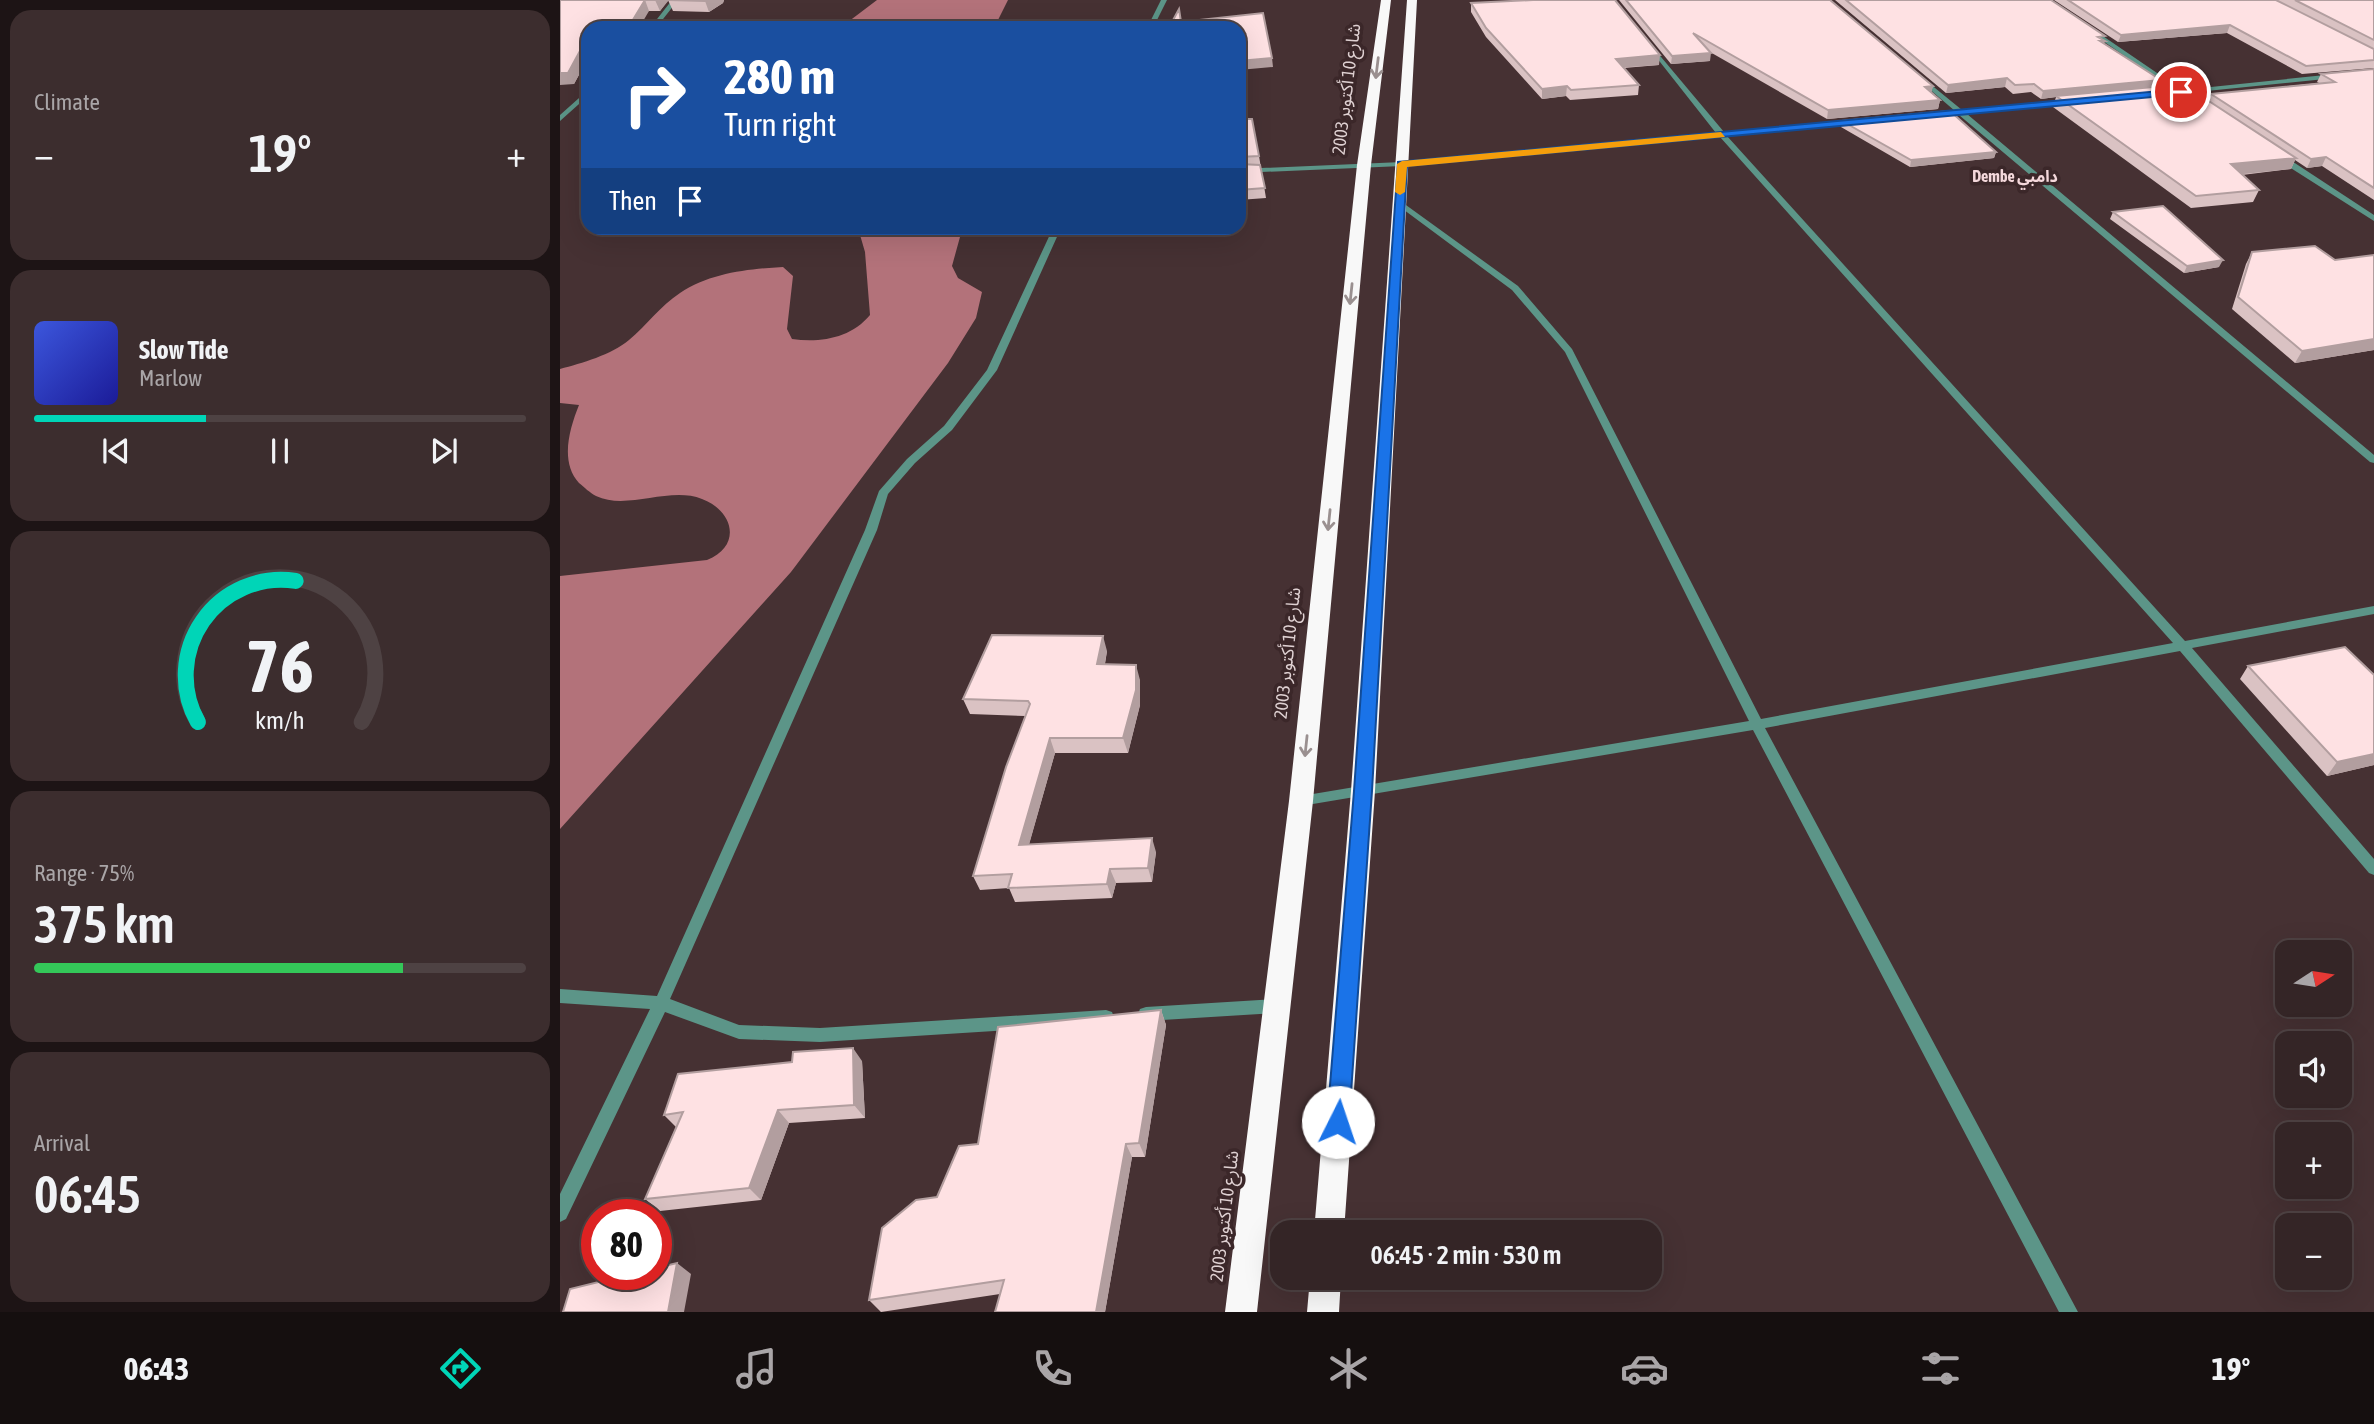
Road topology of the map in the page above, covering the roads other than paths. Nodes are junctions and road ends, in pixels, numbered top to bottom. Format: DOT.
graph roads {
  1 [pos="674,0"];
  2 [pos="1164,0"];
  3 [pos="1386,0"];
  4 [pos="1412,0"];
  5 [pos="658,21"];
  6 [pos="1154,21"];
  7 [pos="2079,23"];
  8 [pos="1647,42"];
  9 [pos="1909,69"];
  10 [pos="2346,75"];
  11 [pos="2181,92"];
  12 [pos="2154,94"];
  13 [pos="581,99"];
  14 [pos="2193,99"];
  15 [pos="2085,101"];
  16 [pos="1961,113"];
  17 [pos="1921,117"];
  18 [pos="560,119"];
  19 [pos="1868,121"];
  20 [pos="1722,135"];
  21 [pos="2272,151"];
  22 [pos="1402,164"];
  23 [pos="1364,165"];
  24 [pos="1246,171"];
  25 [pos="1399,202"];
  26 [pos="2374,219"];
  27 [pos="1054,235"];
  28 [pos="2374,460"];
  29 [pos="2374,610"];
  30 [pos="2182,645"];
  31 [pos="1757,724"];
  32 [pos="1363,791"];
  33 [pos="1301,801"];
  34 [pos="2374,869"];
  35 [pos="560,996"];
  36 [pos="661,1003"];
  37 [pos="1276,1006"];
  38 [pos="560,1213"];
  39 [pos="1330,1220"];
  40 [pos="1325,1290"];
  41 [pos="1241,1312"];
  42 [pos="1323,1312"];
  43 [pos="2069,1312"];
  1 -- 5 [label="street"];
  2 -- 6 [label="street"];
  3 -- 23 [label="highway, شارع 10 أكتوبر 2003, one-way"];
  4 -- 22 [label="highway"];
  7 -- 11 [label="street"];
  8 -- 20 [label="street"];
  9 -- 16 [label="street"];
  10 -- 11 [label="street"];
  11 -- 12 [label="street"];
  11 -- 14 [label="street"];
  13 -- 18 [label="street"];
  15 -- 16 [label="street"];
  16 -- 17 [label="street"];
  16 -- 28 [label="street"];
  19 -- 20 [label="street"];
  20 -- 22 [label="street"];
  20 -- 30 [label="street"];
  21 -- 26 [label="street"];
  22 -- 23 [label="street"];
  22 -- 25 [label="highway"];
  23 -- 24 [label="street"];
  23 -- 33 [label="highway, شارع 10 أكتوبر 2003, one-way"];
  25 -- 31 [label="street"];
  25 -- 32 [label="highway"];
  27 -- 36 [label="street"];
  29 -- 30 [label="street"];
  30 -- 31 [label="street"];
  30 -- 34 [label="street"];
  31 -- 32 [label="street"];
  31 -- 43 [label="street"];
  32 -- 33 [label="street"];
  32 -- 39 [label="highway"];
  33 -- 37 [label="highway, شارع 10 أكتوبر 2003"];
  35 -- 36 [label="street"];
  36 -- 37 [label="street"];
  36 -- 38 [label="street"];
  37 -- 41 [label="highway, شارع 10 أكتوبر 2003"];
  40 -- 42 [label="highway"];
}
